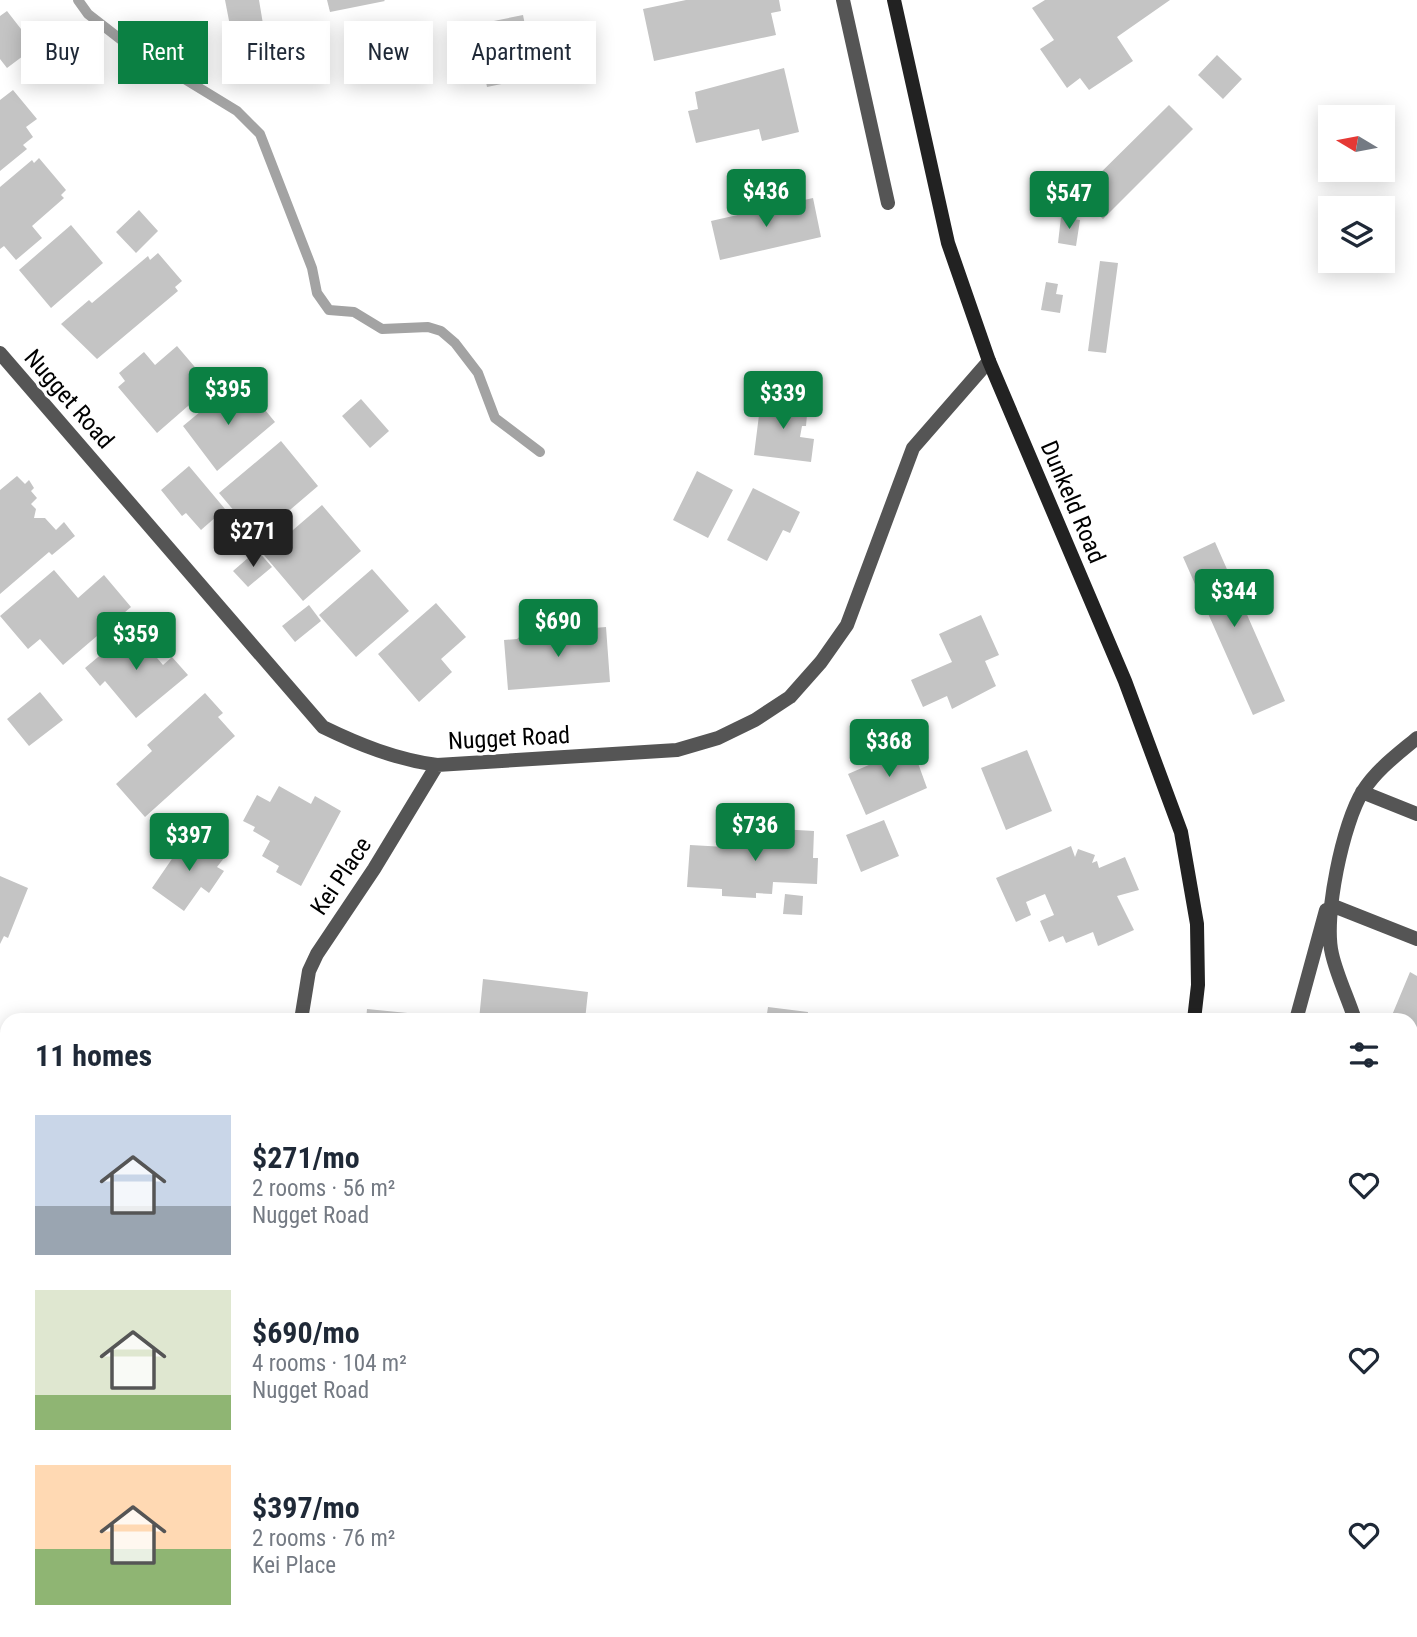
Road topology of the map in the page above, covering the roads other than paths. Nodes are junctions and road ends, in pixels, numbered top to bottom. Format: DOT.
graph roads {
  1 [pos="843,0"];
  2 [pos="894,0"];
  3 [pos="888,202"];
  4 [pos="0,353"];
  5 [pos="989,361"];
  6 [pos="1417,738"];
  7 [pos="437,765"];
  8 [pos="1362,792"];
  9 [pos="1417,814"];
  10 [pos="1339,859"];
  11 [pos="1331,905"];
  12 [pos="1417,939"];
  13 [pos="302,1013"];
  14 [pos="1195,1013"];
  15 [pos="1298,1013"];
  16 [pos="1353,1013"];
  1 -- 3 [label="street"];
  2 -- 5 [label="main road, Dunkeld Road"];
  4 -- 7 [label="street, Nugget Road"];
  5 -- 7 [label="street, Nugget Road"];
  5 -- 14 [label="main road, Dunkeld Road"];
  6 -- 8 [label="street"];
  7 -- 13 [label="street, Kei Place"];
  8 -- 9 [label="street"];
  8 -- 10 [label="street"];
  10 -- 11 [label="street"];
  10 -- 15 [label="street"];
  11 -- 12 [label="street"];
  11 -- 16 [label="street"];
}
